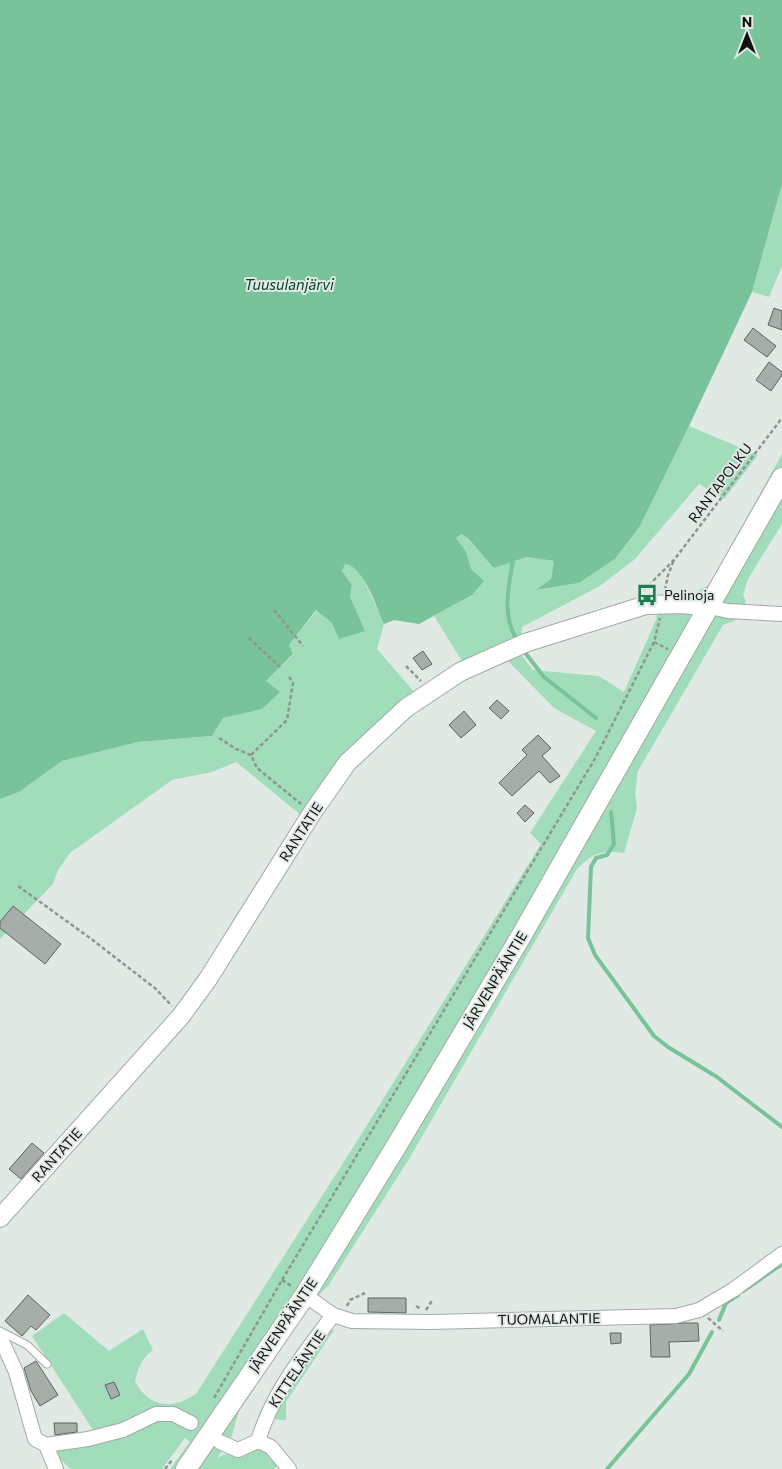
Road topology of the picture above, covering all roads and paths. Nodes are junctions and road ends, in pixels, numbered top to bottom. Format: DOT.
graph roads {
  1 [pos="782,418"];
  2 [pos="782,478"];
  3 [pos="674,560"];
  4 [pos="663,604"];
  5 [pos="710,607"];
  6 [pos="629,609"];
  7 [pos="274,610"];
  8 [pos="782,614"];
  9 [pos="249,638"];
  10 [pos="303,646"];
  11 [pos="406,666"];
  12 [pos="280,667"];
  13 [pos="288,675"];
  14 [pos="431,690"];
  15 [pos="219,738"];
  16 [pos="251,755"];
  17 [pos="312,813"];
  18 [pos="18,886"];
  19 [pos="180,1016"];
  20 [pos="0,1218"];
  21 [pos="782,1254"];
  22 [pos="365,1293"];
  23 [pos="304,1295"];
  24 [pos="433,1299"];
  25 [pos="699,1310"];
  26 [pos="426,1311"];
  27 [pos="337,1317"];
  28 [pos="0,1331"];
  29 [pos="723,1331"];
  30 [pos="0,1337"];
  31 [pos="47,1364"];
  32 [pos="209,1405"];
  33 [pos="191,1423"];
  34 [pos="258,1441"];
  35 [pos="220,1442"];
  36 [pos="46,1445"];
  37 [pos="181,1462"];
  38 [pos="56,1469"];
  39 [pos="165,1469"];
  40 [pos="289,1469"];
  1 -- 3 [label="path, RANTAPOLKU"];
  2 -- 5 [label="main road, JÄRVENPÄÄNTIE"];
  3 -- 4 [label="path, RANTAPOLKU"];
  3 -- 6 [label="path, RANTAPOLKU"];
  4 -- 5 [label="street, RANTATIE"];
  4 -- 6 [label="street, RANTATIE"];
  4 -- 32 [label="path, RANTAPOLKU"];
  5 -- 8 [label="street"];
  5 -- 23 [label="main road, JÄRVENPÄÄNTIE"];
  6 -- 14 [label="street, RANTATIE"];
  7 -- 10 [label="path"];
  9 -- 12 [label="path"];
  11 -- 14 [label="path"];
  13 -- 16 [label="path"];
  14 -- 17 [label="street, RANTATIE"];
  15 -- 16 [label="path"];
  16 -- 17 [label="path"];
  17 -- 19 [label="street, RANTATIE"];
  18 -- 19 [label="path"];
  19 -- 20 [label="street, RANTATIE"];
  21 -- 25 [label="street, TUOMALANTIE"];
  22 -- 27 [label="path"];
  23 -- 27 [label="street, TUOMALANTIE"];
  23 -- 37 [label="main road, JÄRVENPÄÄNTIE"];
  24 -- 26 [label="path"];
  25 -- 27 [label="street, TUOMALANTIE"];
  25 -- 29 [label="path"];
  27 -- 34 [label="street, KITTELÄNTIE"];
  28 -- 31 [label="lane"];
  30 -- 36 [label="street"];
  33 -- 36 [label="street"];
  34 -- 35 [label="street"];
  34 -- 40 [label="street"];
  36 -- 38 [label="street"];
  37 -- 39 [label="path"];
}
